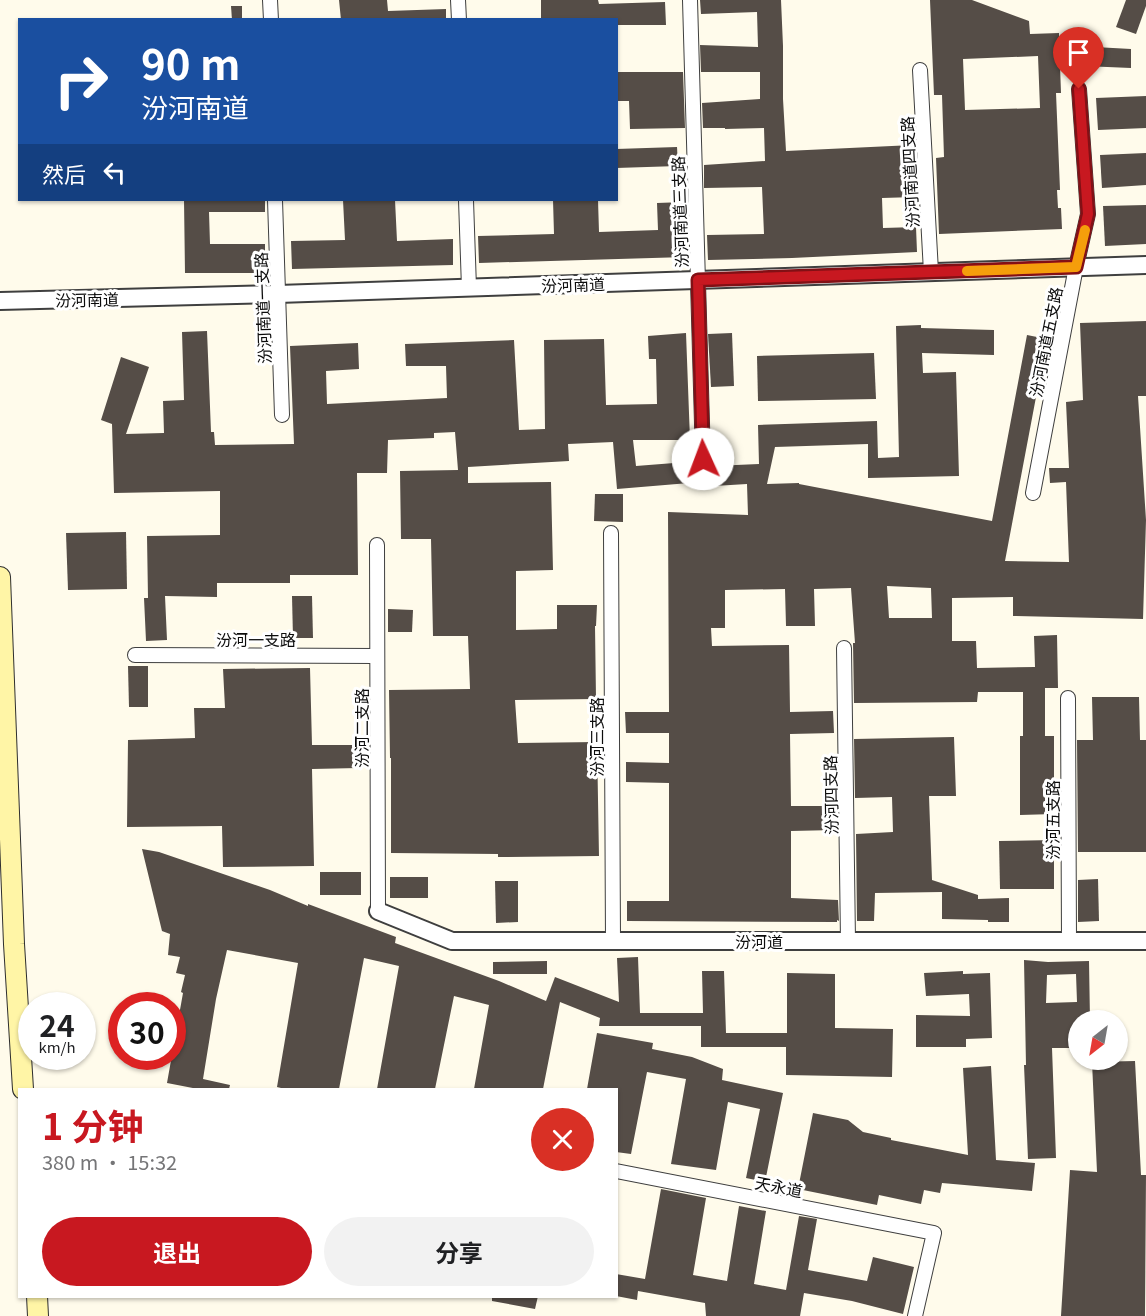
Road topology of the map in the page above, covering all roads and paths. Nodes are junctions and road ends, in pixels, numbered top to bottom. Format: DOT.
graph roads {
  1 [pos="270,0"];
  2 [pos="458,0"];
  3 [pos="690,0"];
  4 [pos="270,18"];
  5 [pos="459,18"];
  6 [pos="921,70"];
  7 [pos="1079,89"];
  8 [pos="275,201"];
  9 [pos="466,201"];
  10 [pos="1146,265"];
  11 [pos="1076,267"];
  12 [pos="931,272"];
  13 [pos="698,280"];
  14 [pos="469,288"];
  15 [pos="278,294"];
  16 [pos="0,301"];
  17 [pos="282,415"];
  18 [pos="703,459"];
  19 [pos="1033,493"];
  20 [pos="611,533"];
  21 [pos="377,545"];
  22 [pos="0,577"];
  23 [pos="844,648"];
  24 [pos="135,655"];
  25 [pos="377,656"];
  26 [pos="1068,698"];
  27 [pos="378,911"];
  28 [pos="613,941"];
  29 [pos="848,941"];
  30 [pos="1069,941"];
  31 [pos="1146,941"];
  32 [pos="7,944"];
  33 [pos="23,1088"];
  34 [pos="618,1171"];
  35 [pos="37,1298"];
  36 [pos="38,1316"];
  37 [pos="915,1316"];
  1 -- 4 [label="street"];
  2 -- 5 [label="street"];
  3 -- 13 [label="street, 汾河南道三支路"];
  6 -- 12 [label="street, 汾河南道四支路"];
  7 -- 11 [label="street, 汾河南道五支路"];
  8 -- 15 [label="street, 汾河南道一支路"];
  9 -- 14 [label="street"];
  10 -- 11 [label="street, 汾河南道"];
  11 -- 12 [label="street, 汾河南道"];
  11 -- 19 [label="street, 汾河南道五支路"];
  12 -- 13 [label="street, 汾河南道"];
  13 -- 14 [label="street, 汾河南道"];
  13 -- 18 [label="street, 汾河南道三支路"];
  14 -- 15 [label="street, 汾河南道"];
  15 -- 16 [label="street, 汾河南道"];
  15 -- 17 [label="street, 汾河南道一支路"];
  20 -- 28 [label="street, 汾河三支路"];
  21 -- 25 [label="street, 汾河二支路"];
  22 -- 32 [label="main road"];
  23 -- 29 [label="street, 汾河四支路"];
  24 -- 25 [label="street, 汾河一支路"];
  25 -- 27 [label="street, 汾河二支路"];
  26 -- 30 [label="street, 汾河五支路"];
  27 -- 28 [label="street, 汾河道"];
  28 -- 29 [label="street, 汾河道"];
  29 -- 30 [label="street, 汾河道"];
  30 -- 31 [label="street, 汾河道"];
  32 -- 33 [label="main road"];
  34 -- 37 [label="street, 天永道"];
  35 -- 36 [label="main road"];
}
